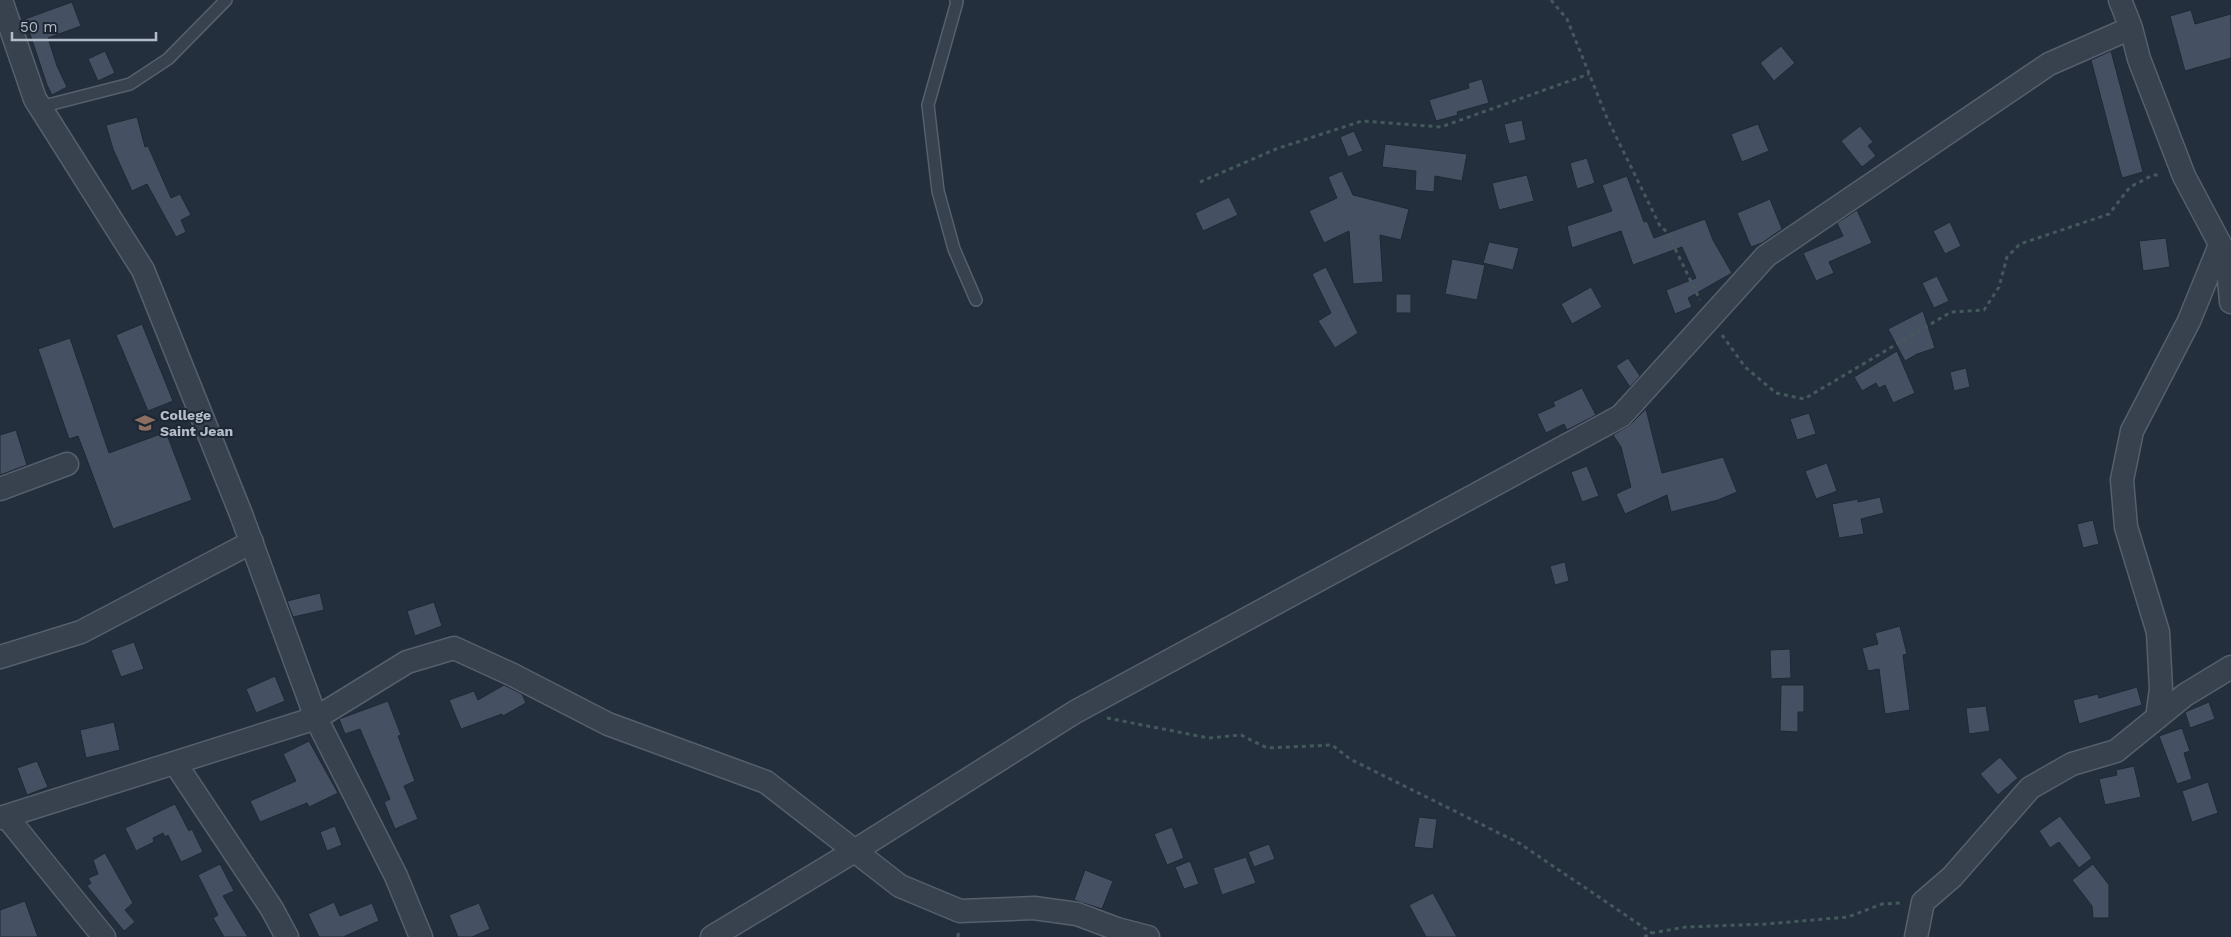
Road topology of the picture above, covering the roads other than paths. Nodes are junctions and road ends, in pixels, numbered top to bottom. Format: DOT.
graph roads {
  1 [pos="1,0"];
  2 [pos="226,0"];
  3 [pos="956,0"];
  4 [pos="2120,0"];
  5 [pos="2131,28"];
  6 [pos="40,107"];
  7 [pos="2220,245"];
  8 [pos="976,300"];
  9 [pos="2231,302"];
  10 [pos="67,464"];
  11 [pos="0,489"];
  12 [pos="252,542"];
  13 [pos="0,657"];
  14 [pos="2231,668"];
  15 [pos="316,718"];
  16 [pos="2157,718"];
  17 [pos="175,763"];
  18 [pos="3,817"];
  19 [pos="856,850"];
  20 [pos="1116,933"];
  21 [pos="104,937"];
  22 [pos="287,937"];
  23 [pos="421,937"];
  24 [pos="712,937"];
  25 [pos="1148,937"];
  26 [pos="1916,937"];
  1 -- 6 [label="street"];
  2 -- 6 [label="lane"];
  3 -- 8 [label="lane"];
  4 -- 5 [label="street"];
  5 -- 7 [label="street"];
  5 -- 19 [label="street"];
  6 -- 12 [label="street"];
  7 -- 9 [label="street"];
  7 -- 16 [label="street"];
  10 -- 11 [label="street"];
  12 -- 13 [label="street"];
  12 -- 15 [label="street"];
  14 -- 16 [label="street"];
  15 -- 17 [label="street"];
  15 -- 19 [label="street"];
  15 -- 23 [label="street"];
  16 -- 26 [label="street"];
  17 -- 18 [label="street"];
  17 -- 22 [label="street"];
  18 -- 21 [label="street"];
  19 -- 20 [label="street"];
  19 -- 24 [label="street"];
  20 -- 25 [label="street"];
}
